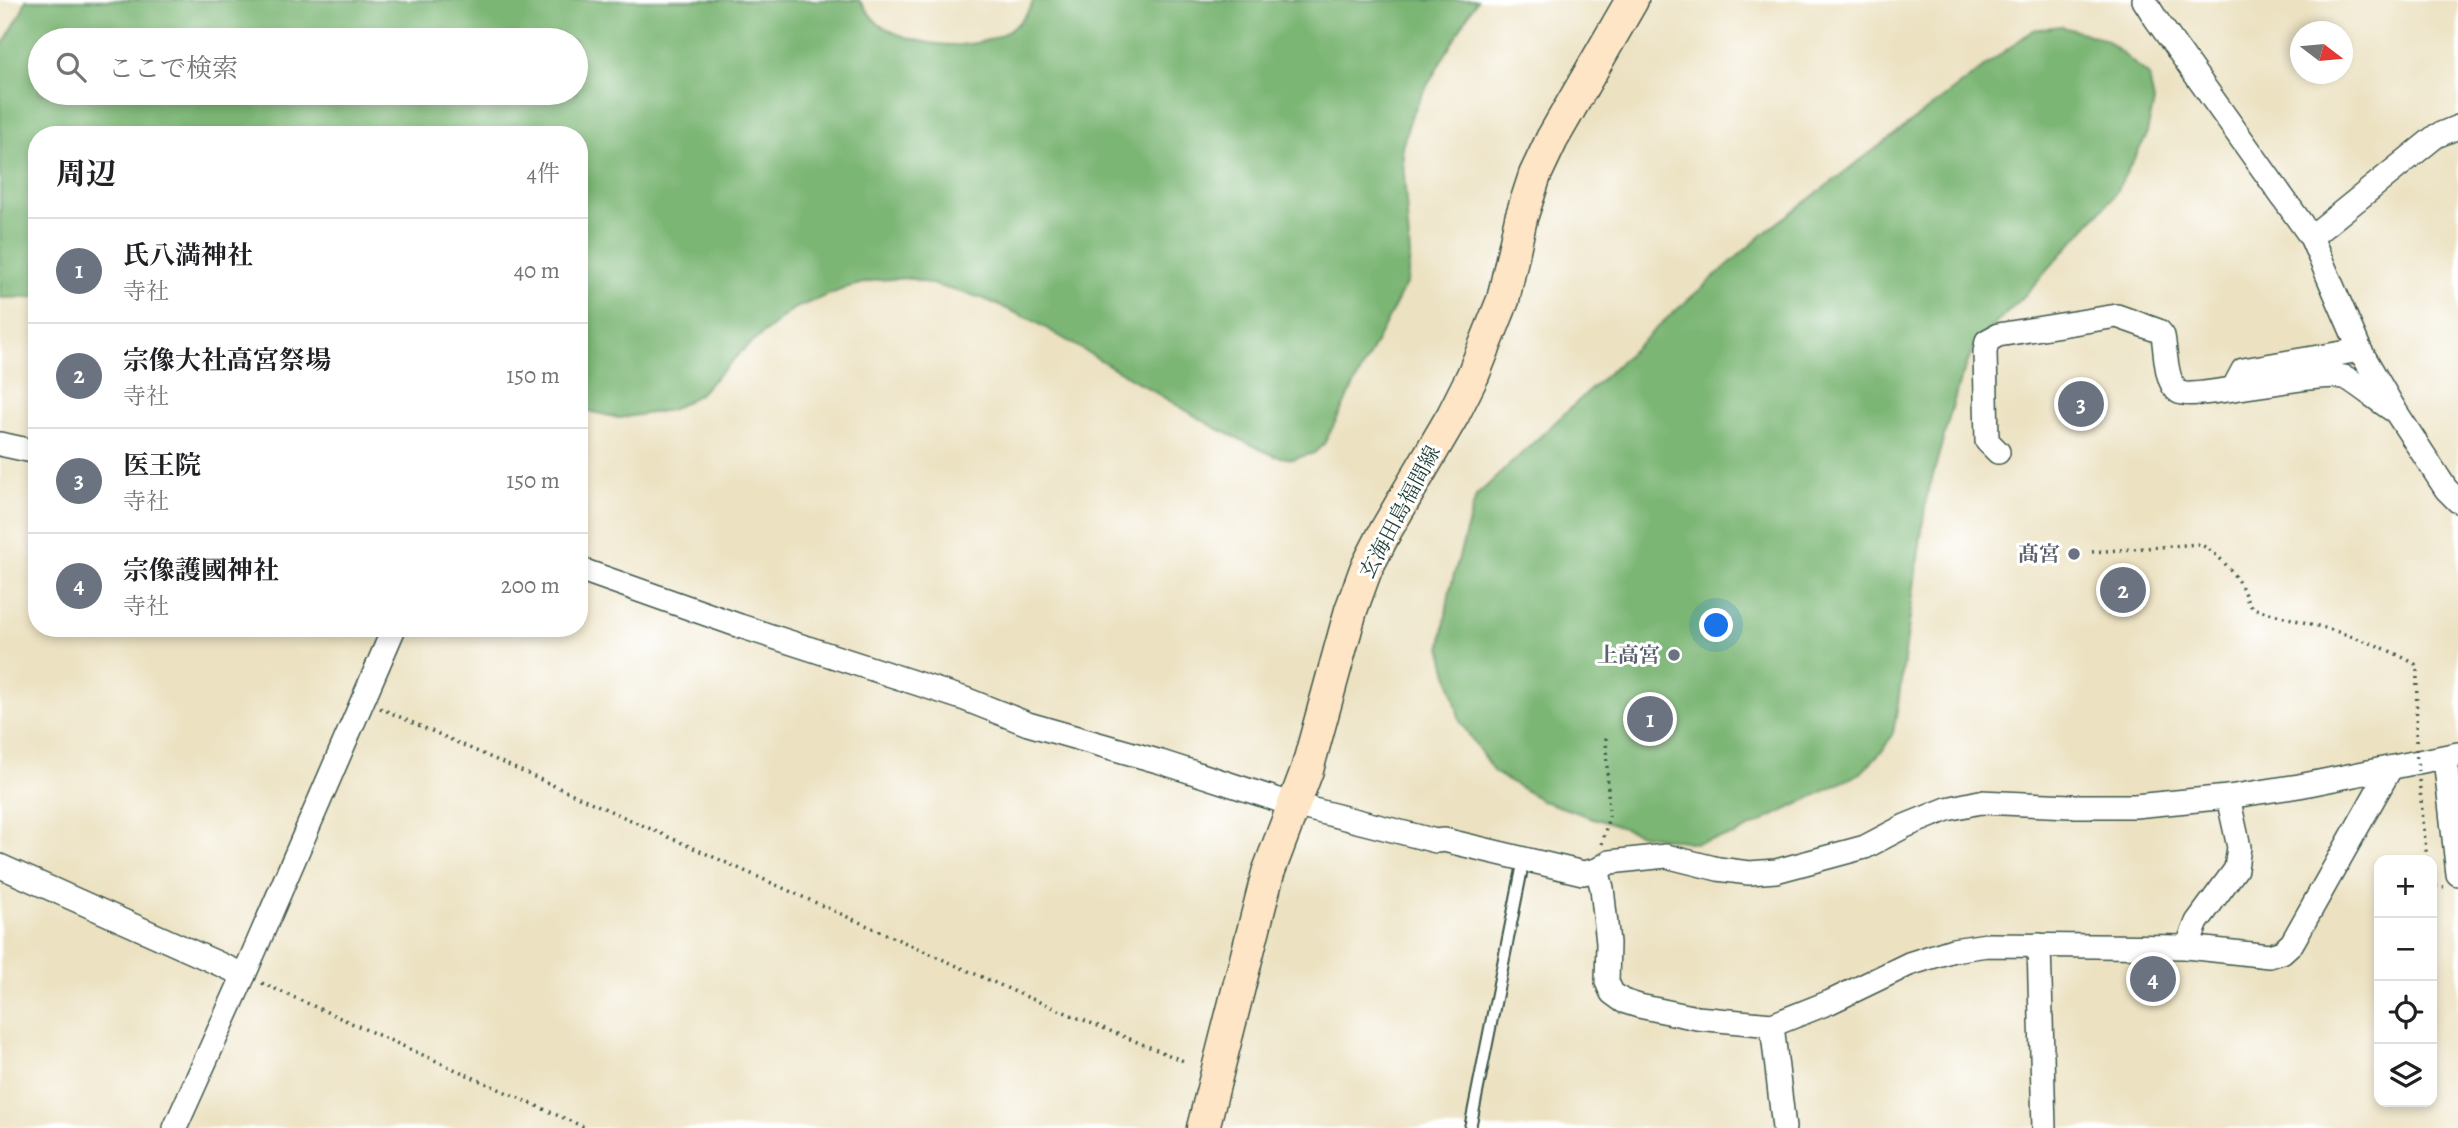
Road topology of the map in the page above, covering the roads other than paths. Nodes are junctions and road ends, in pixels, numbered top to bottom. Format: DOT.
graph roads {
  1 [pos="1632,0"];
  2 [pos="2144,0"];
  3 [pos="2458,127"];
  4 [pos="2311,237"];
  5 [pos="2360,350"];
  6 [pos="2234,387"];
  7 [pos="2396,412"];
  8 [pos="0,444"];
  9 [pos="28,450"];
  10 [pos="1998,452"];
  11 [pos="2458,501"];
  12 [pos="588,572"];
  13 [pos="390,637"];
  14 [pos="2451,756"];
  15 [pos="2390,769"];
  16 [pos="2228,797"];
  17 [pos="1294,805"];
  18 [pos="1524,859"];
  19 [pos="0,866"];
  20 [pos="1597,870"];
  21 [pos="2458,874"];
  22 [pos="2039,945"];
  23 [pos="2188,947"];
  24 [pos="244,975"];
  25 [pos="1772,1025"];
  26 [pos="175,1128"];
  27 [pos="1203,1128"];
  28 [pos="1471,1128"];
  29 [pos="1784,1128"];
  30 [pos="2044,1128"];
  1 -- 17 [label="main road, 玄海田島福間線"];
  2 -- 4 [label="street"];
  3 -- 4 [label="street"];
  4 -- 5 [label="street"];
  5 -- 6 [label="street"];
  5 -- 7 [label="street"];
  6 -- 7 [label="street"];
  6 -- 10 [label="street"];
  7 -- 11 [label="street"];
  8 -- 9 [label="street"];
  12 -- 17 [label="street"];
  13 -- 24 [label="street"];
  14 -- 15 [label="street"];
  14 -- 21 [label="street"];
  15 -- 16 [label="street"];
  15 -- 23 [label="street"];
  16 -- 20 [label="street"];
  16 -- 23 [label="street"];
  17 -- 18 [label="street"];
  17 -- 27 [label="main road, 玄海田島福間線"];
  18 -- 20 [label="street"];
  18 -- 28 [label="lane"];
  19 -- 24 [label="street"];
  20 -- 25 [label="street"];
  22 -- 23 [label="street"];
  22 -- 25 [label="street"];
  22 -- 30 [label="street"];
  24 -- 26 [label="street"];
  25 -- 29 [label="street"];
}
